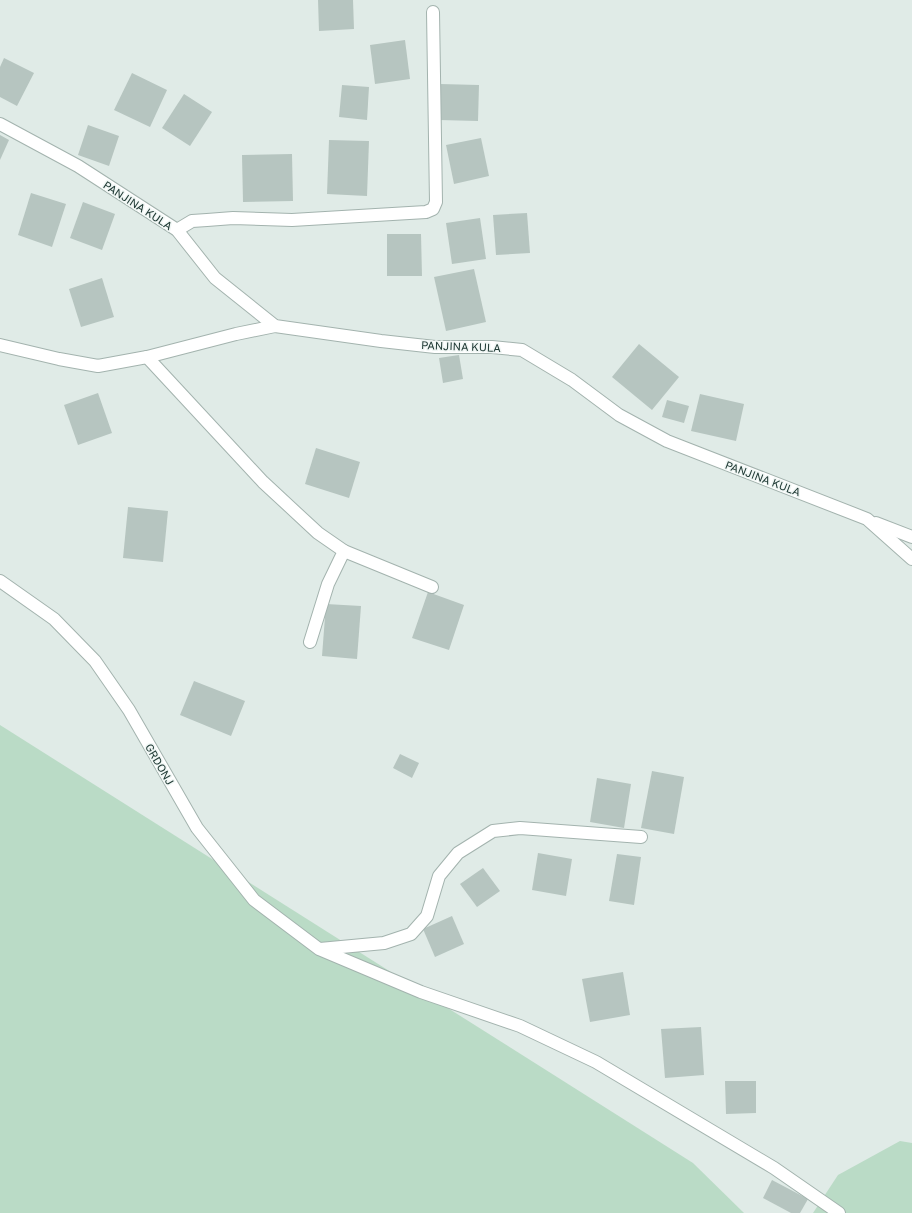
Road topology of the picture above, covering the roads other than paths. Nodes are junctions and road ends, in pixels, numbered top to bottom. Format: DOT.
graph roads {
  1 [pos="433,12"];
  2 [pos="0,124"];
  3 [pos="177,230"];
  4 [pos="275,326"];
  5 [pos="0,345"];
  6 [pos="147,357"];
  7 [pos="867,519"];
  8 [pos="912,537"];
  9 [pos="344,551"];
  10 [pos="912,559"];
  11 [pos="0,581"];
  12 [pos="432,587"];
  13 [pos="310,642"];
  14 [pos="641,837"];
  15 [pos="319,949"];
  16 [pos="839,1213"];
  1 -- 3 [label="street"];
  2 -- 3 [label="street, PANJINA KULA"];
  3 -- 4 [label="street, PANJINA KULA"];
  4 -- 6 [label="street"];
  4 -- 7 [label="street, PANJINA KULA"];
  5 -- 6 [label="street"];
  6 -- 9 [label="street"];
  7 -- 8 [label="street"];
  7 -- 10 [label="street, PANJINA KULA"];
  9 -- 12 [label="street"];
  9 -- 13 [label="street"];
  11 -- 15 [label="street, GRDONJ"];
  14 -- 15 [label="street"];
  15 -- 16 [label="street, GRDONJ"];
}
